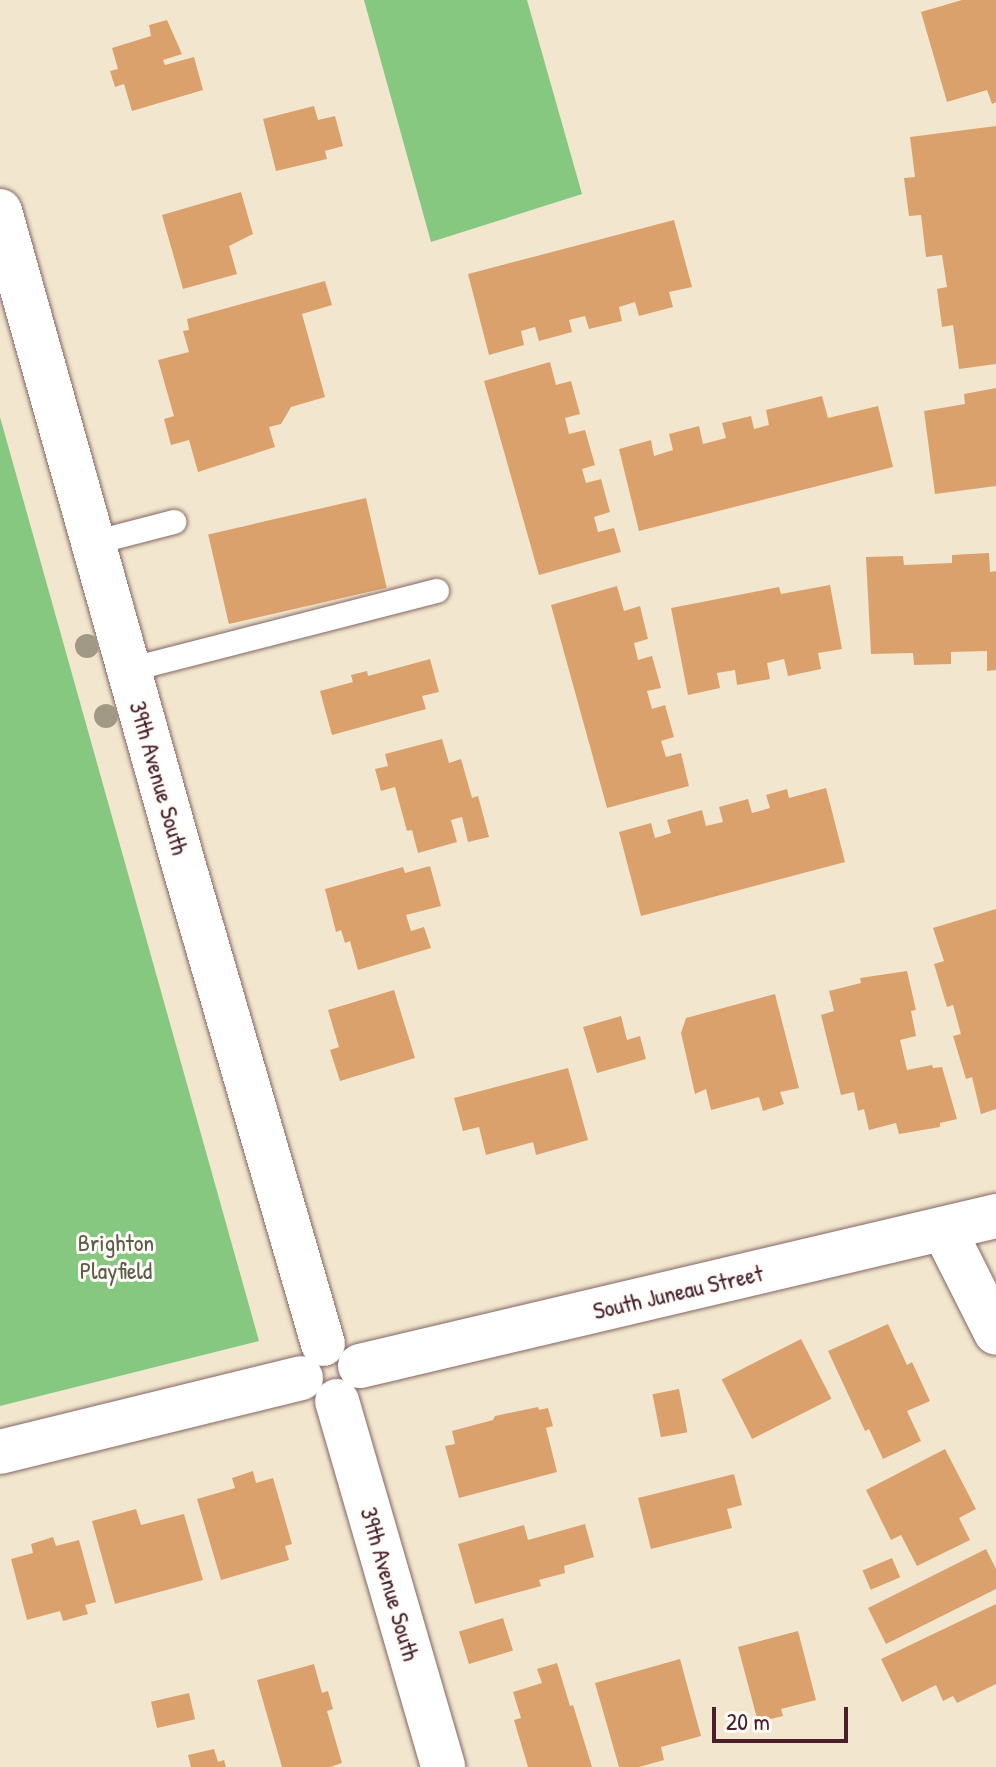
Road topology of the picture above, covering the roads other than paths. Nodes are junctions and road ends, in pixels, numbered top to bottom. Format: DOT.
graph roads {
  1 [pos="0,211"];
  2 [pos="174,522"];
  3 [pos="93,543"];
  4 [pos="437,591"];
  5 [pos="129,670"];
  6 [pos="996,1216"];
  7 [pos="944,1230"];
  8 [pos="996,1333"];
  9 [pos="312,1361"];
  10 [pos="348,1384"];
  11 [pos="0,1452"];
  12 [pos="443,1767"];
  1 -- 3 [label="street, 39th Avenue South"];
  2 -- 3 [label="lane"];
  3 -- 5 [label="street, 39th Avenue South"];
  4 -- 5 [label="lane"];
  5 -- 9 [label="street, 39th Avenue South"];
  6 -- 7 [label="street, South Juneau Street"];
  7 -- 8 [label="street"];
  7 -- 10 [label="street, South Juneau Street"];
  9 -- 10 [label="street"];
  9 -- 11 [label="street"];
  10 -- 12 [label="street, 39th Avenue South"];
}
